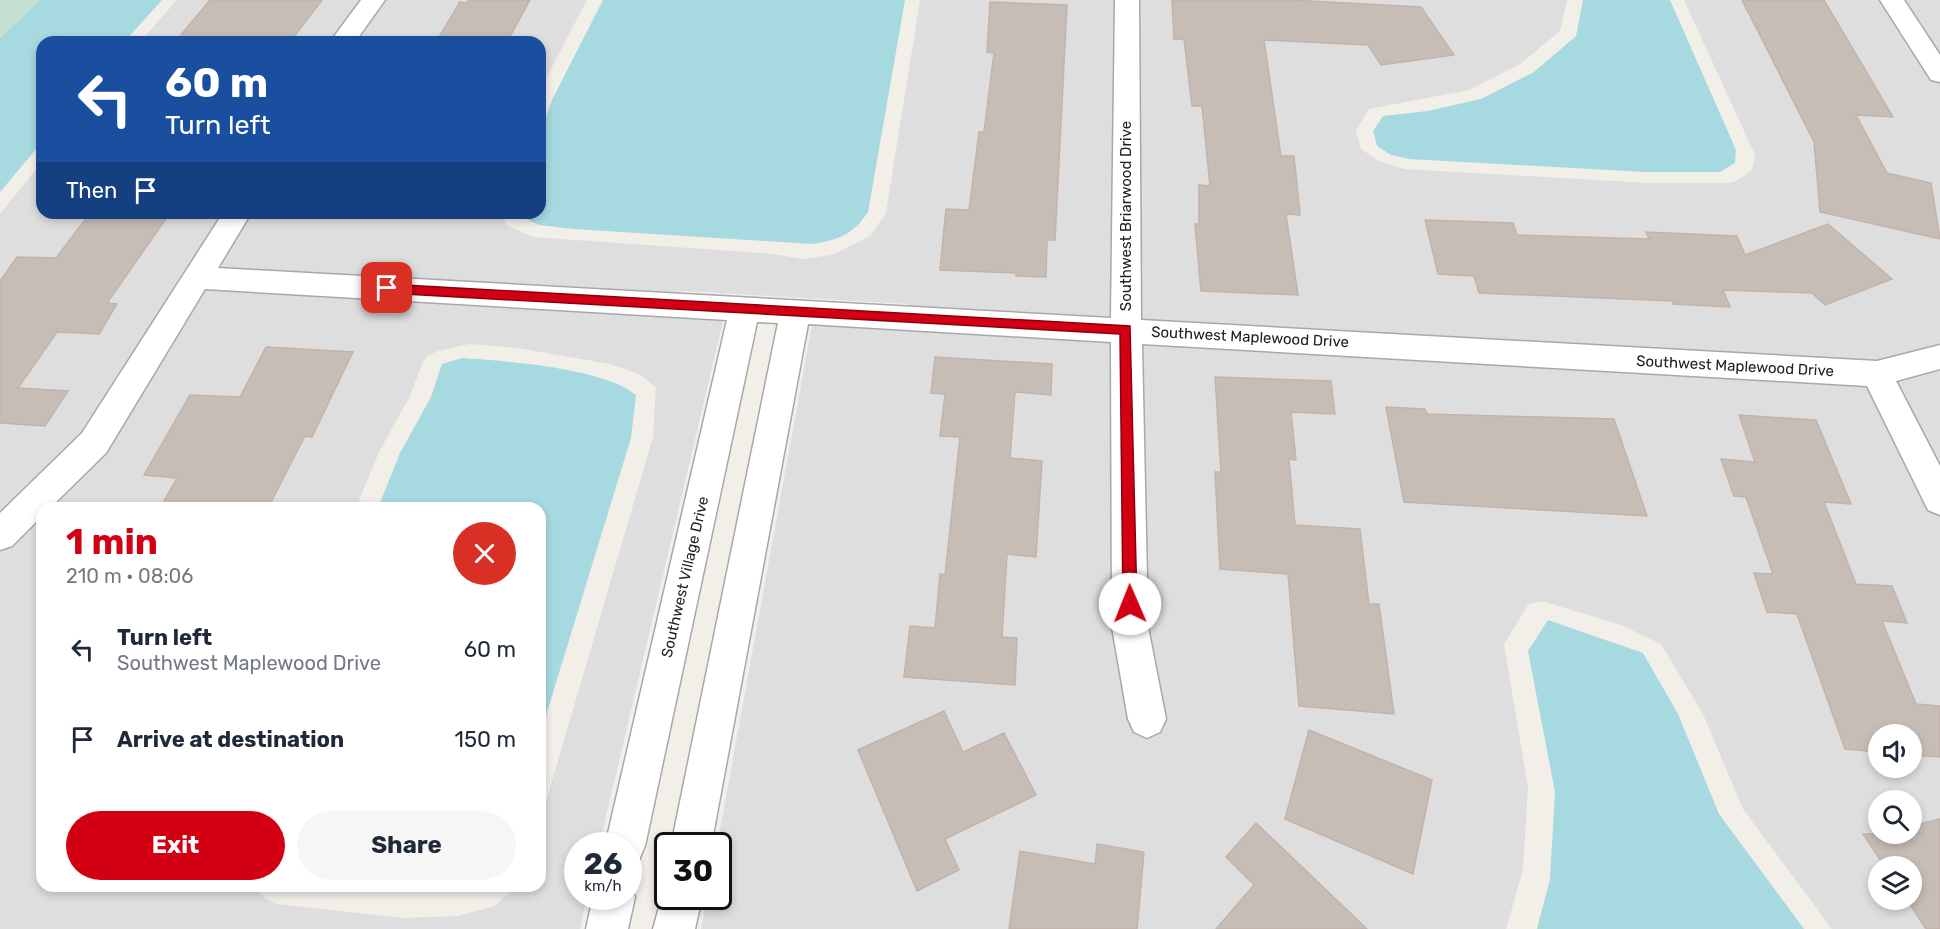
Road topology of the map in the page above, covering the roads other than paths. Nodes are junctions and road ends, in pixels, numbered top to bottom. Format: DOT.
graph roads {
  1 [pos="373,0"];
  2 [pos="1127,0"];
  3 [pos="1892,0"];
  4 [pos="346,36"];
  5 [pos="1940,74"];
  6 [pos="233,219"];
  7 [pos="198,278"];
  8 [pos="745,308"];
  9 [pos="795,310"];
  10 [pos="1126,329"];
  11 [pos="1940,357"];
  12 [pos="1877,374"];
  13 [pos="1940,500"];
  14 [pos="0,535"];
  15 [pos="1147,719"];
  16 [pos="629,832"];
  17 [pos="694,832"];
  18 [pos="611,910"];
  19 [pos="678,910"];
  20 [pos="607,929"];
  21 [pos="674,929"];
  1 -- 4 [label="street"];
  2 -- 10 [label="street, Southwest Briarwood Drive"];
  3 -- 5 [label="street"];
  6 -- 7 [label="street"];
  7 -- 8 [label="street, Southwest Maplewood Drive"];
  7 -- 14 [label="street"];
  8 -- 9 [label="street, Southwest Maplewood Drive"];
  8 -- 16 [label="street, Southwest Village Drive"];
  9 -- 10 [label="street, Southwest Maplewood Drive"];
  9 -- 17 [label="street"];
  10 -- 12 [label="street, Southwest Maplewood Drive"];
  10 -- 15 [label="street, Southwest Briarwood Drive"];
  11 -- 12 [label="street, Southwest Maplewood Drive"];
  12 -- 13 [label="street"];
  18 -- 20 [label="street"];
  19 -- 21 [label="street"];
}
